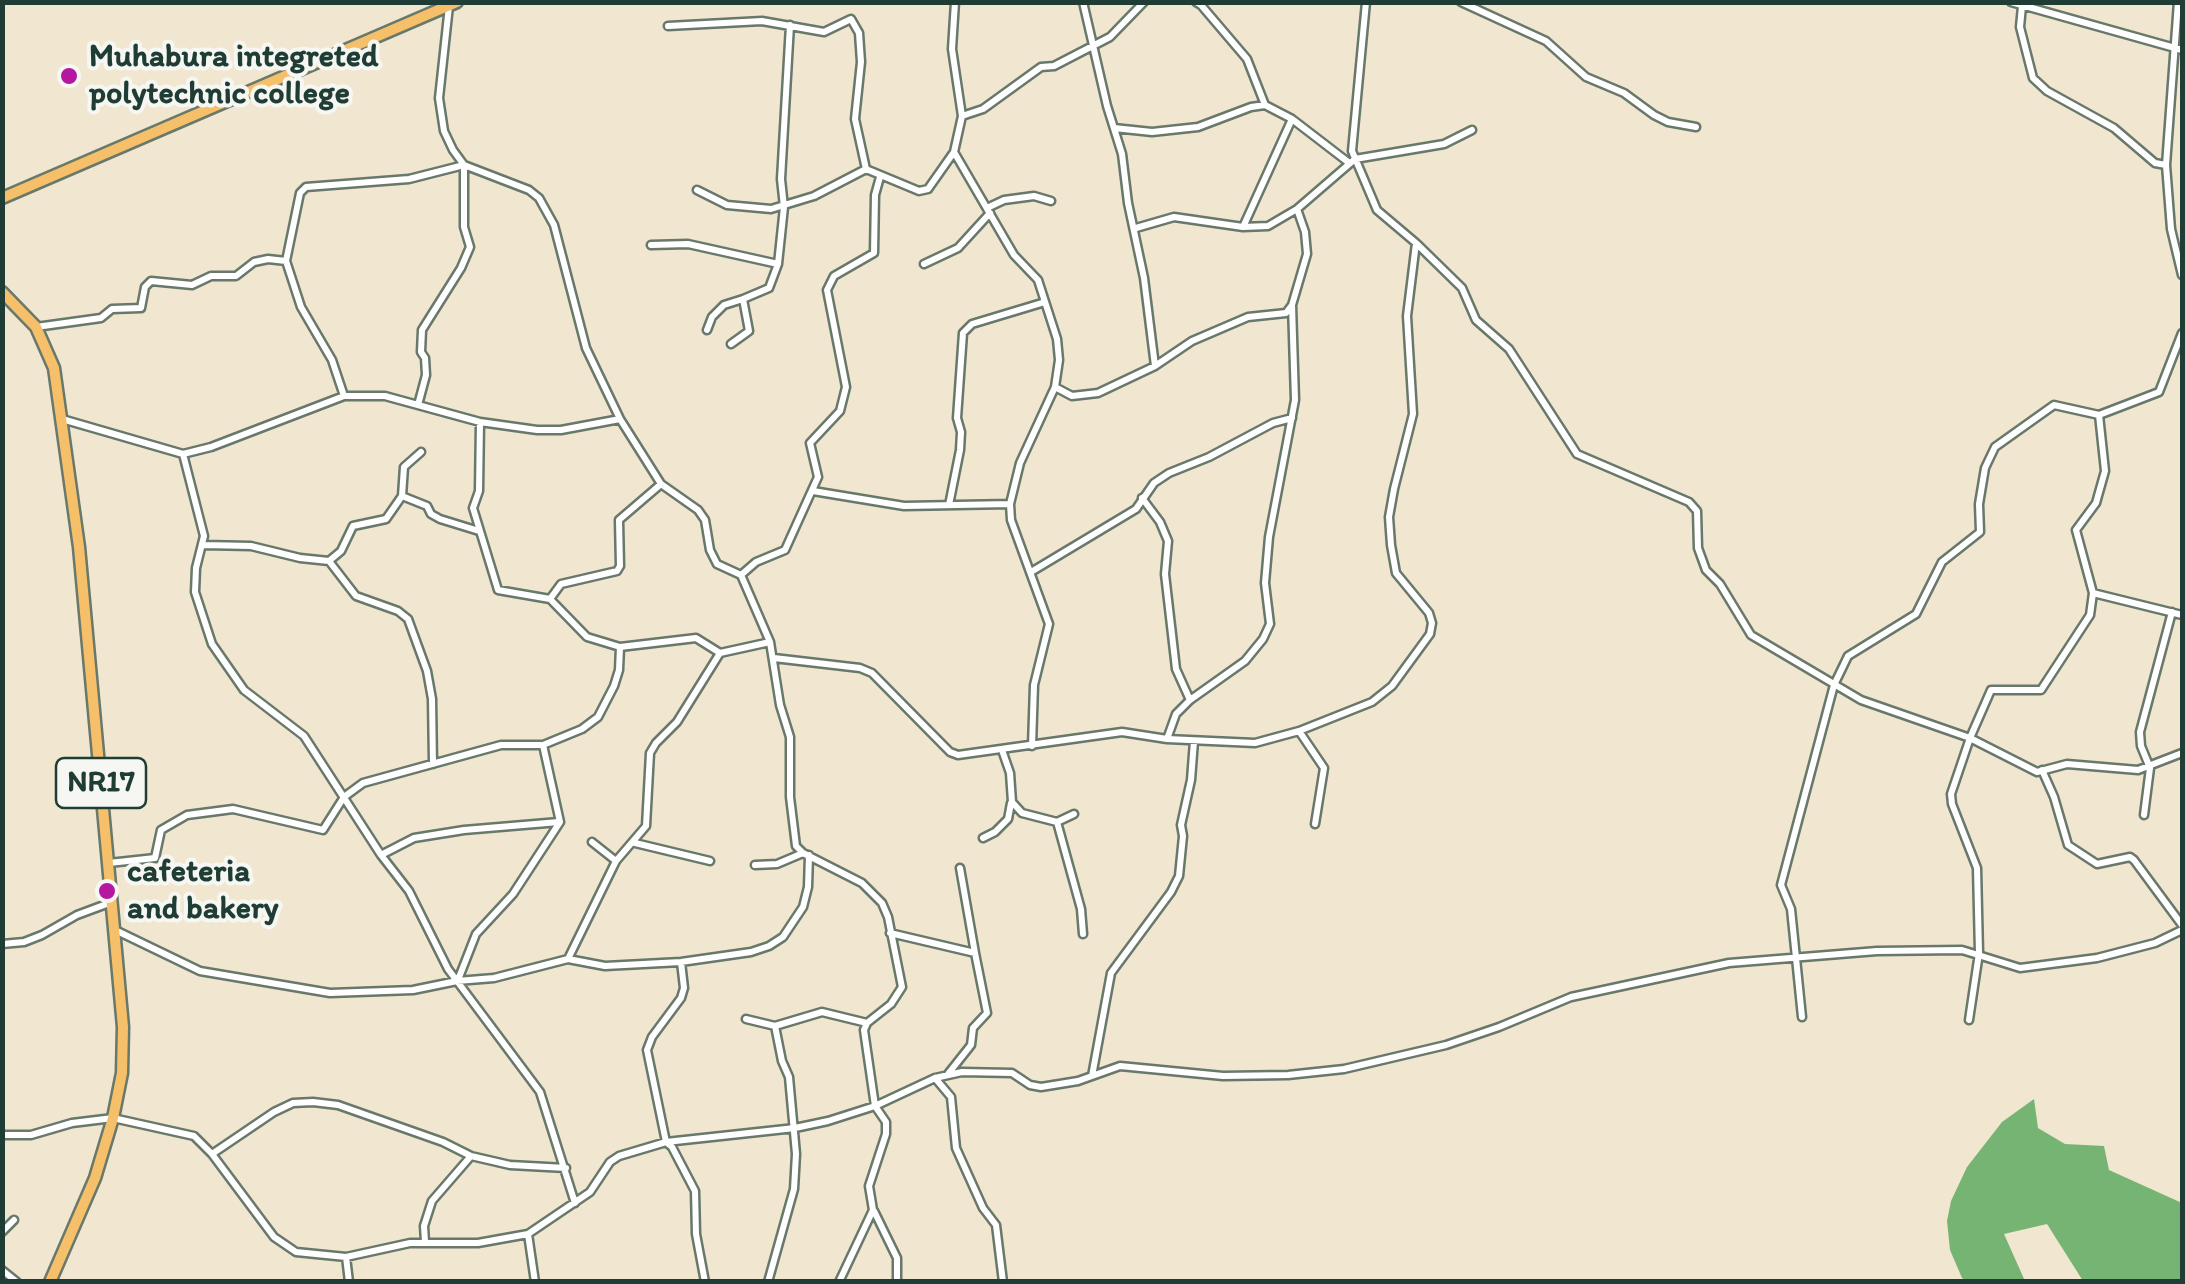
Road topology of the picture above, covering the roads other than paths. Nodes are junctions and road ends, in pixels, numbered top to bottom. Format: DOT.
graph roads {
  1 [pos="955,2"];
  2 [pos="1083,2"];
  3 [pos="1144,2"];
  4 [pos="1196,2"];
  5 [pos="1366,2"];
  6 [pos="1461,2"];
  7 [pos="2011,2"];
  8 [pos="2178,2"];
  9 [pos="453,4"];
  10 [pos="2022,6"];
  11 [pos="790,25"];
  12 [pos="668,26"];
  13 [pos="1093,46"];
  14 [pos="2179,49"];
  15 [pos="1265,105"];
  16 [pos="962,116"];
  17 [pos="1292,118"];
  18 [pos="1696,127"];
  19 [pos="1114,128"];
  20 [pos="1472,130"];
  21 [pos="954,152"];
  22 [pos="1352,161"];
  23 [pos="464,164"];
  24 [pos="2166,165"];
  25 [pos="866,169"];
  26 [pos="880,177"];
  27 [pos="697,190"];
  28 [pos="2,198"];
  29 [pos="1051,201"];
  30 [pos="784,207"];
  31 [pos="1297,208"];
  32 [pos="988,211"];
  33 [pos="1243,227"];
  34 [pos="1136,228"];
  35 [pos="1416,243"];
  36 [pos="651,246"];
  37 [pos="286,261"];
  38 [pos="778,264"];
  39 [pos="924,264"];
  40 [pos="2181,265"];
  41 [pos="2182,276"];
  42 [pos="2,292"];
  43 [pos="743,299"];
  44 [pos="1045,302"];
  45 [pos="1292,305"];
  46 [pos="36,327"];
  47 [pos="706,330"];
  48 [pos="2182,333"];
  49 [pos="730,344"];
  50 [pos="1156,366"];
  51 [pos="1055,387"];
  52 [pos="344,396"];
  53 [pos="418,405"];
  54 [pos="2099,415"];
  55 [pos="1292,418"];
  56 [pos="620,419"];
  57 [pos="62,420"];
  58 [pos="480,422"];
  59 [pos="421,452"];
  60 [pos="183,454"];
  61 [pos="660,484"];
  62 [pos="813,490"];
  63 [pos="402,496"];
  64 [pos="1142,498"];
  65 [pos="1010,504"];
  66 [pos="950,505"];
  67 [pos="480,531"];
  68 [pos="204,545"];
  69 [pos="329,561"];
  70 [pos="1031,572"];
  71 [pos="741,575"];
  72 [pos="2092,594"];
  73 [pos="550,598"];
  74 [pos="2172,612"];
  75 [pos="2182,615"];
  76 [pos="770,642"];
  77 [pos="620,647"];
  78 [pos="720,653"];
  79 [pos="774,658"];
  80 [pos="1834,684"];
  81 [pos="1190,700"];
  82 [pos="1299,731"];
  83 [pos="1970,738"];
  84 [pos="1168,739"];
  85 [pos="1194,741"];
  86 [pos="542,745"];
  87 [pos="1032,746"];
  88 [pos="1002,750"];
  89 [pos="2182,753"];
  90 [pos="434,764"];
  91 [pos="2150,768"];
  92 [pos="2042,770"];
  93 [pos="344,797"];
  94 [pos="1012,802"];
  95 [pos="1074,814"];
  96 [pos="2144,815"];
  97 [pos="560,822"];
  98 [pos="1057,822"];
  99 [pos="1315,824"];
  100 [pos="983,838"];
  101 [pos="592,842"];
  102 [pos="635,843"];
  103 [pos="806,854"];
  104 [pos="381,855"];
  105 [pos="616,861"];
  106 [pos="710,861"];
  107 [pos="109,862"];
  108 [pos="754,865"];
  109 [pos="960,868"];
  110 [pos="114,902"];
  111 [pos="115,930"];
  112 [pos="2182,931"];
  113 [pos="890,933"];
  114 [pos="1083,934"];
  115 [pos="2,944"];
  116 [pos="975,953"];
  117 [pos="1979,953"];
  118 [pos="1797,958"];
  119 [pos="568,960"];
  120 [pos="681,962"];
  121 [pos="458,981"];
  122 [pos="1802,1018"];
  123 [pos="746,1019"];
  124 [pos="1969,1020"];
  125 [pos="867,1022"];
  126 [pos="775,1026"];
  127 [pos="948,1075"];
  128 [pos="1092,1076"];
  129 [pos="936,1078"];
  130 [pos="876,1106"];
  131 [pos="112,1118"];
  132 [pos="795,1128"];
  133 [pos="2,1136"];
  134 [pos="666,1142"];
  135 [pos="212,1154"];
  136 [pos="471,1156"];
  137 [pos="566,1168"];
  138 [pos="575,1204"];
  139 [pos="873,1210"];
  140 [pos="14,1220"];
  141 [pos="2,1232"];
  142 [pos="528,1234"];
  143 [pos="424,1242"];
  144 [pos="346,1257"];
  145 [pos="2,1270"];
  146 [pos="18,1282"];
  147 [pos="50,1282"];
  148 [pos="349,1282"];
  149 [pos="535,1282"];
  150 [pos="706,1282"];
  151 [pos="768,1282"];
  152 [pos="839,1282"];
  153 [pos="897,1282"];
  154 [pos="1003,1282"];
  1 -- 16 [label="street"];
  2 -- 13 [label="street"];
  3 -- 13 [label="street"];
  4 -- 15 [label="street"];
  5 -- 22 [label="street"];
  6 -- 18 [label="street"];
  7 -- 10 [label="street"];
  8 -- 14 [label="street"];
  9 -- 23 [label="street"];
  9 -- 28 [label="main road"];
  10 -- 14 [label="street"];
  10 -- 24 [label="street"];
  11 -- 12 [label="street"];
  11 -- 25 [label="street"];
  11 -- 30 [label="street"];
  13 -- 16 [label="street"];
  13 -- 19 [label="street"];
  14 -- 24 [label="street"];
  15 -- 17 [label="street"];
  15 -- 19 [label="street"];
  16 -- 21 [label="street"];
  17 -- 22 [label="street"];
  17 -- 33 [label="street"];
  19 -- 34 [label="street"];
  20 -- 22 [label="street"];
  21 -- 26 [label="street"];
  21 -- 32 [label="street"];
  22 -- 31 [label="street"];
  22 -- 35 [label="street"];
  23 -- 37 [label="street"];
  23 -- 53 [label="street"];
  23 -- 56 [label="street"];
  24 -- 40 [label="street"];
  25 -- 26 [label="street"];
  25 -- 30 [label="street"];
  26 -- 62 [label="street"];
  27 -- 30 [label="street"];
  29 -- 32 [label="street"];
  30 -- 38 [label="street"];
  31 -- 33 [label="street"];
  31 -- 45 [label="street"];
  32 -- 39 [label="street"];
  32 -- 44 [label="street"];
  33 -- 34 [label="street"];
  34 -- 50 [label="street"];
  35 -- 80 [label="street"];
  35 -- 82 [label="street"];
  36 -- 38 [label="street"];
  37 -- 46 [label="street"];
  37 -- 52 [label="street"];
  38 -- 43 [label="street"];
  40 -- 41 [label="street"];
  42 -- 46 [label="main road, NR17"];
  43 -- 47 [label="street"];
  43 -- 49 [label="street"];
  44 -- 51 [label="street"];
  44 -- 66 [label="street"];
  45 -- 50 [label="street"];
  45 -- 55 [label="street"];
  46 -- 57 [label="main road, NR17"];
  48 -- 54 [label="street"];
  50 -- 51 [label="street"];
  51 -- 65 [label="street"];
  52 -- 53 [label="street"];
  52 -- 60 [label="street"];
  53 -- 58 [label="street"];
  54 -- 72 [label="street"];
  54 -- 80 [label="street"];
  55 -- 64 [label="street"];
  55 -- 81 [label="street"];
  56 -- 58 [label="street"];
  56 -- 61 [label="street"];
  57 -- 60 [label="street"];
  57 -- 107 [label="main road, NR17"];
  58 -- 67 [label="street"];
  59 -- 63 [label="street"];
  60 -- 68 [label="street"];
  61 -- 71 [label="street"];
  61 -- 73 [label="street"];
  62 -- 66 [label="street"];
  62 -- 71 [label="street"];
  63 -- 67 [label="street"];
  63 -- 69 [label="street"];
  64 -- 70 [label="street"];
  64 -- 81 [label="street"];
  65 -- 66 [label="street"];
  65 -- 70 [label="street"];
  67 -- 73 [label="street"];
  68 -- 69 [label="street"];
  68 -- 93 [label="street"];
  69 -- 90 [label="street"];
  70 -- 87 [label="street"];
  71 -- 76 [label="street"];
  72 -- 74 [label="street"];
  72 -- 83 [label="street"];
  73 -- 77 [label="street"];
  74 -- 75 [label="street"];
  74 -- 91 [label="street"];
  76 -- 78 [label="street"];
  76 -- 79 [label="street"];
  77 -- 78 [label="street"];
  77 -- 86 [label="street"];
  78 -- 102 [label="street"];
  79 -- 88 [label="street"];
  79 -- 103 [label="street"];
  80 -- 83 [label="street"];
  80 -- 118 [label="street"];
  81 -- 84 [label="street"];
  82 -- 85 [label="street"];
  82 -- 99 [label="street"];
  83 -- 92 [label="street"];
  83 -- 117 [label="street"];
  84 -- 85 [label="street"];
  84 -- 87 [label="street"];
  85 -- 128 [label="street"];
  86 -- 90 [label="street"];
  86 -- 97 [label="street"];
  87 -- 88 [label="street"];
  88 -- 94 [label="street"];
  89 -- 91 [label="street"];
  90 -- 93 [label="street"];
  91 -- 92 [label="street"];
  91 -- 96 [label="street"];
  92 -- 112 [label="street"];
  93 -- 104 [label="street"];
  93 -- 107 [label="street"];
  94 -- 98 [label="street"];
  94 -- 100 [label="street"];
  95 -- 98 [label="street"];
  97 -- 104 [label="street"];
  97 -- 121 [label="street"];
  98 -- 114 [label="street"];
  101 -- 105 [label="street"];
  102 -- 105 [label="street"];
  102 -- 106 [label="street"];
  103 -- 108 [label="street"];
  103 -- 113 [label="street"];
  103 -- 120 [label="street"];
  104 -- 121 [label="street"];
  105 -- 119 [label="street"];
  107 -- 110 [label="main road, NR17"];
  109 -- 116 [label="street"];
  110 -- 111 [label="main road, NR17"];
  110 -- 115 [label="street"];
  111 -- 121 [label="street"];
  111 -- 131 [label="main road, NR17"];
  112 -- 117 [label="street"];
  113 -- 116 [label="street"];
  113 -- 125 [label="street"];
  116 -- 127 [label="street"];
  117 -- 118 [label="street"];
  117 -- 124 [label="street"];
  118 -- 122 [label="street"];
  118 -- 128 [label="street"];
  119 -- 120 [label="street"];
  119 -- 121 [label="street"];
  120 -- 134 [label="street"];
  121 -- 137 [label="street"];
  123 -- 126 [label="street"];
  125 -- 126 [label="street"];
  125 -- 130 [label="street"];
  126 -- 132 [label="street"];
  127 -- 128 [label="street"];
  127 -- 129 [label="street"];
  129 -- 130 [label="street"];
  129 -- 154 [label="street"];
  130 -- 132 [label="street"];
  130 -- 139 [label="street"];
  131 -- 133 [label="street"];
  131 -- 135 [label="street"];
  131 -- 147 [label="main road, NR17"];
  132 -- 134 [label="street"];
  132 -- 151 [label="street"];
  134 -- 138 [label="street"];
  134 -- 150 [label="street"];
  135 -- 136 [label="street"];
  135 -- 144 [label="street"];
  136 -- 137 [label="street"];
  136 -- 143 [label="street"];
  137 -- 138 [label="street"];
  138 -- 142 [label="street"];
  139 -- 152 [label="street"];
  139 -- 153 [label="street"];
  140 -- 141 [label="street"];
  142 -- 143 [label="street"];
  142 -- 149 [label="street"];
  143 -- 144 [label="street"];
  144 -- 148 [label="street"];
  145 -- 146 [label="street"];
}
